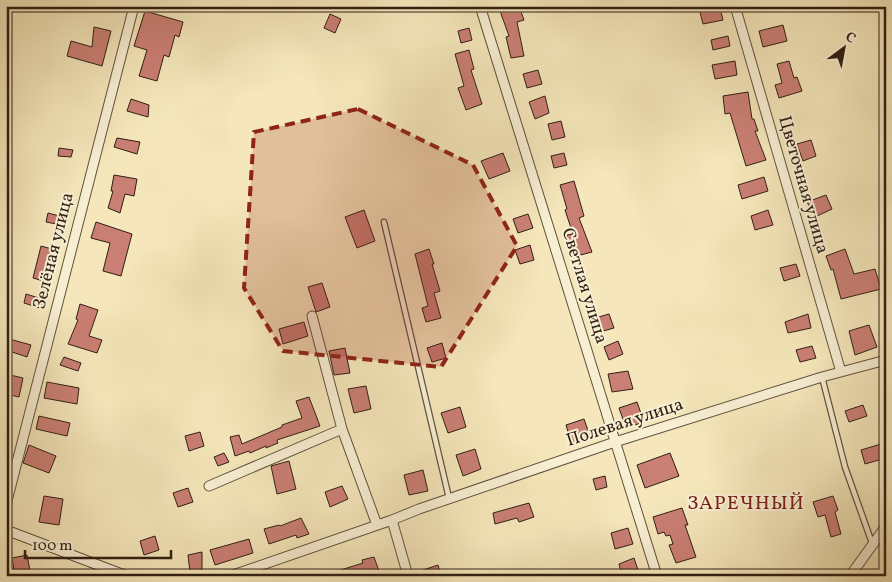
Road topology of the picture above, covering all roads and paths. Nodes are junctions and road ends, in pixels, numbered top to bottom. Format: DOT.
graph roads {
  1 [pos="134,6"];
  2 [pos="480,6"];
  3 [pos="735,6"];
  4 [pos="384,222"];
  5 [pos="312,316"];
  6 [pos="886,360"];
  7 [pos="840,372"];
  8 [pos="822,377"];
  9 [pos="342,429"];
  10 [pos="615,442"];
  11 [pos="209,486"];
  12 [pos="449,499"];
  13 [pos="6,505"];
  14 [pos="392,520"];
  15 [pos="377,525"];
  16 [pos="886,526"];
  17 [pos="6,530"];
  18 [pos="872,544"];
  19 [pos="127,576"];
  20 [pos="230,576"];
  21 [pos="408,576"];
  22 [pos="657,576"];
  23 [pos="850,576"];
  1 -- 13 [label="street, Зелёная улица"];
  2 -- 10 [label="street, Светлая улица"];
  3 -- 7 [label="street, Цветочная улица"];
  4 -- 12 [label="lane"];
  5 -- 9 [label="street"];
  6 -- 7 [label="street, Полевая улица"];
  7 -- 8 [label="street, Полевая улица"];
  8 -- 10 [label="street, Полевая улица"];
  8 -- 18 [label="lane"];
  9 -- 11 [label="street"];
  9 -- 15 [label="street"];
  10 -- 12 [label="street, Полевая улица"];
  10 -- 22 [label="street, Светлая улица"];
  12 -- 14 [label="street, Полевая улица"];
  14 -- 15 [label="street, Полевая улица"];
  14 -- 21 [label="street"];
  15 -- 20 [label="street, Полевая улица"];
  16 -- 18 [label="street"];
  17 -- 19 [label="street"];
  18 -- 23 [label="street"];
}
